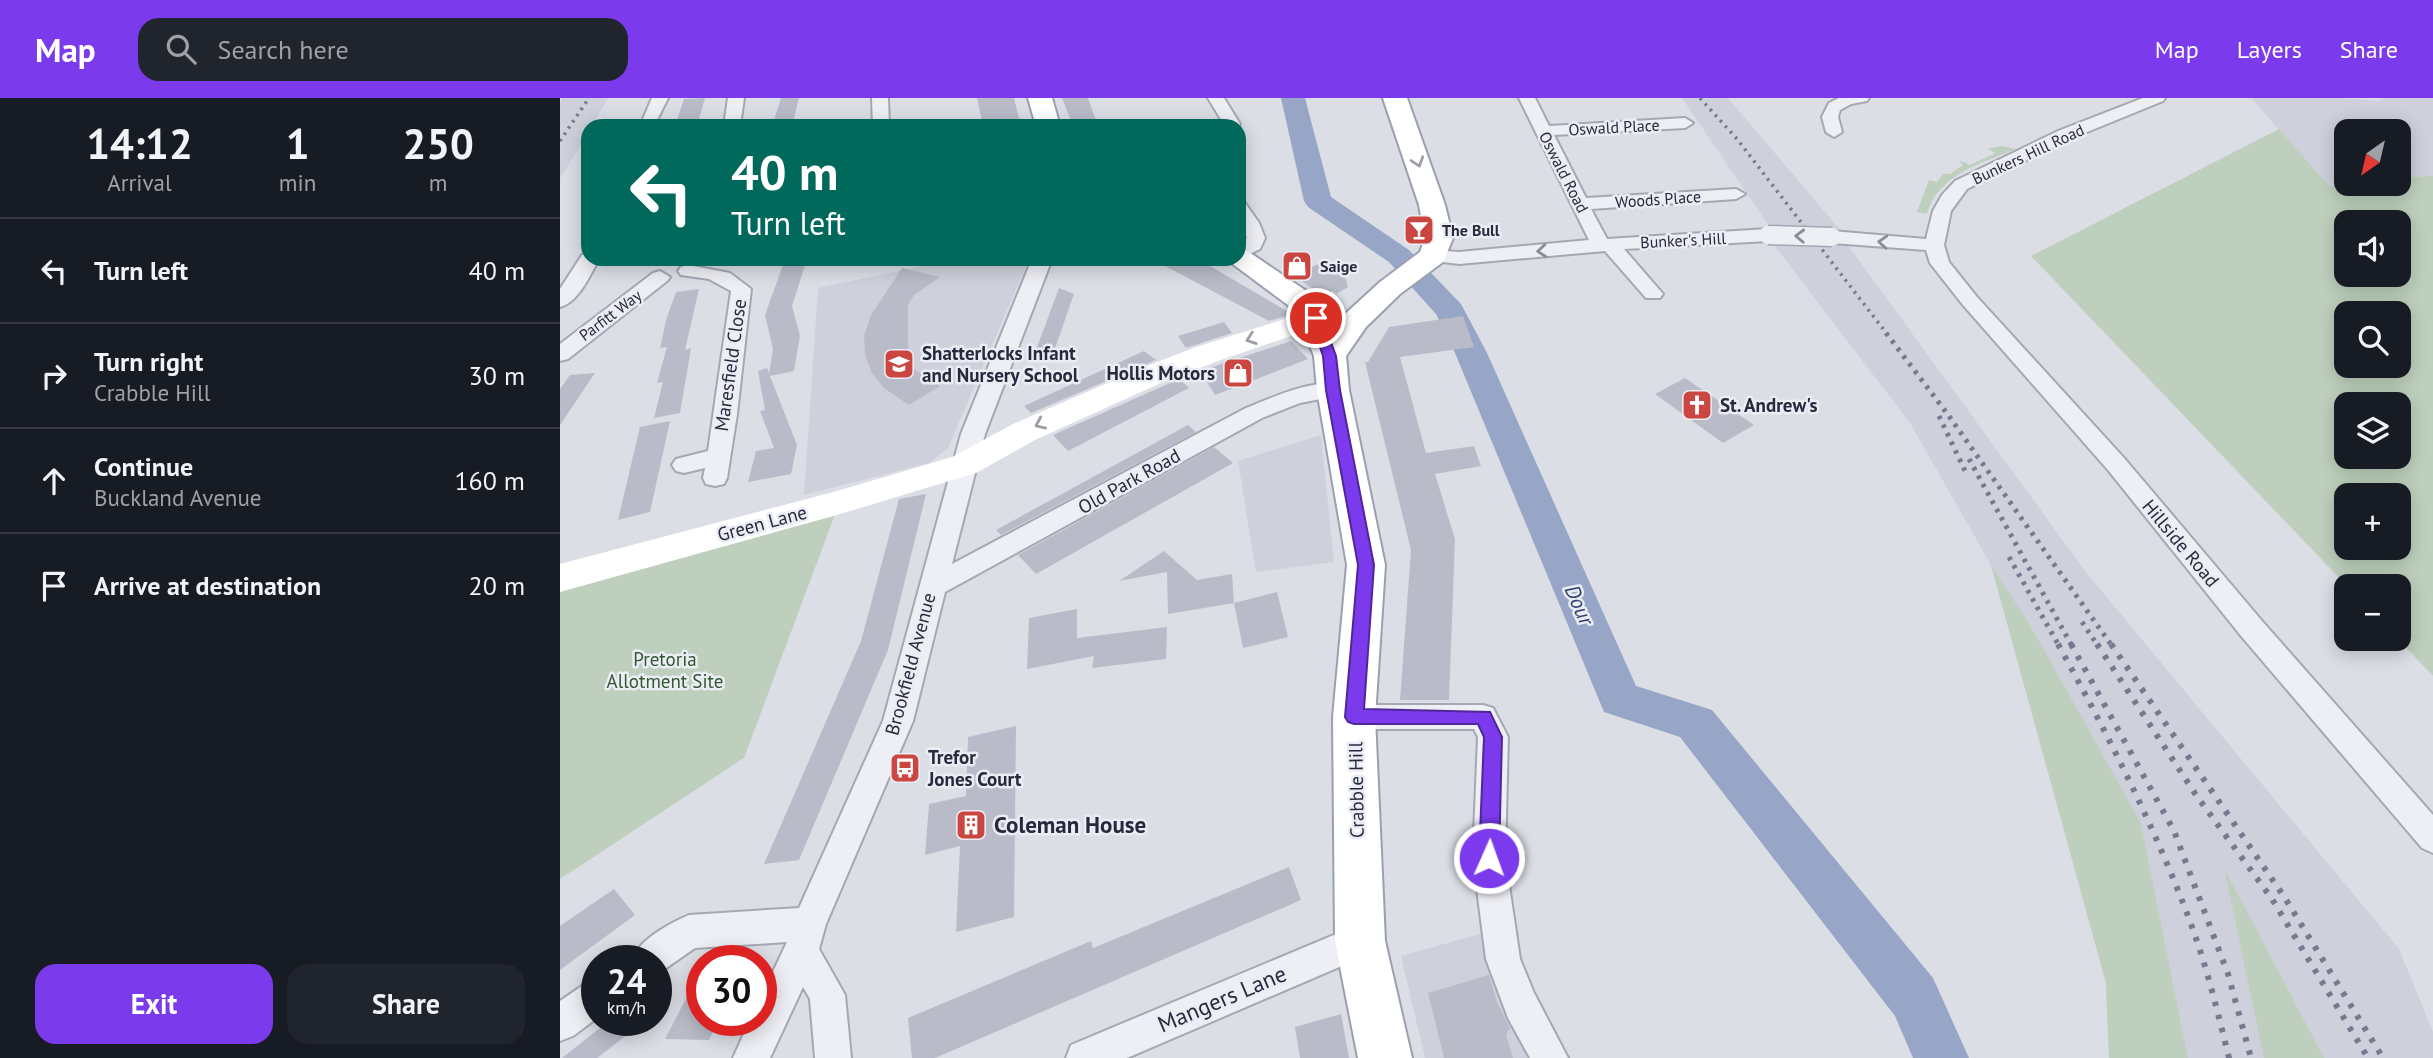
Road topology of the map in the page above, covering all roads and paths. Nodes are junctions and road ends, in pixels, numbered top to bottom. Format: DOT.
graph roads {
  1 [pos="660,98"];
  2 [pos="736,98"];
  3 [pos="880,98"];
  4 [pos="1040,98"];
  5 [pos="1216,98"];
  6 [pos="1395,98"];
  7 [pos="1527,98"];
  8 [pos="1861,98"];
  9 [pos="2157,98"];
  10 [pos="1810,109"];
  11 [pos="1831,113"];
  12 [pos="650,119"];
  13 [pos="733,119"];
  14 [pos="881,119"];
  15 [pos="1046,119"];
  16 [pos="1229,119"];
  17 [pos="1685,123"];
  18 [pos="1543,131"];
  19 [pos="1834,131"];
  20 [pos="1736,194"];
  21 [pos="1580,204"];
  22 [pos="1246,217"];
  23 [pos="1934,245"];
  24 [pos="1605,246"];
  25 [pos="1246,250"];
  26 [pos="1246,261"];
  27 [pos="1428,261"];
  28 [pos="585,266"];
  29 [pos="683,266"];
  30 [pos="695,266"];
  31 [pos="1039,266"];
  32 [pos="664,268"];
  33 [pos="1622,287"];
  34 [pos="1390,288"];
  35 [pos="1648,288"];
  36 [pos="560,301"];
  37 [pos="1316,318"];
  38 [pos="560,354"];
  39 [pos="1331,373"];
  40 [pos="684,464"];
  41 [pos="964,465"];
  42 [pos="560,578"];
  43 [pos="931,587"];
  44 [pos="1354,717"];
  45 [pos="2433,838"];
  46 [pos="805,938"];
  47 [pos="1360,941"];
  48 [pos="671,945"];
  49 [pos="581,1008"];
  50 [pos="560,1023"];
  51 [pos="1097,1055"];
  52 [pos="751,1058"];
  53 [pos="833,1058"];
  54 [pos="1385,1058"];
  55 [pos="1550,1058"];
  1 -- 12 [label="street"];
  2 -- 13 [label="street"];
  3 -- 14 [label="street"];
  4 -- 15 [label="main road"];
  5 -- 16 [label="street"];
  6 -- 27 [label="main road, one-way"];
  7 -- 18 [label="street, Oswald Road"];
  8 -- 11 [label="street"];
  9 -- 23 [label="street, Bunkers Hill Road"];
  10 -- 11 [label="street"];
  11 -- 19 [label="street"];
  17 -- 18 [label="street, Oswald Place"];
  18 -- 21 [label="street, Oswald Road"];
  20 -- 21 [label="street, Woods Place"];
  21 -- 24 [label="street, Oswald Road"];
  22 -- 25 [label="street"];
  23 -- 24 [label="street, Bunker's Hill, one-way, bridge"];
  23 -- 45 [label="street, Hillside Road"];
  24 -- 27 [label="street, Bunker's Hill, one-way"];
  24 -- 35 [label="street, Oswald Road"];
  26 -- 37 [label="main road"];
  27 -- 34 [label="main road"];
  28 -- 36 [label="street"];
  29 -- 32 [label="street"];
  30 -- 40 [label="street, Maresfield Close"];
  31 -- 41 [label="street, Brookfield Avenue"];
  32 -- 38 [label="street, Parfitt Way"];
  33 -- 35 [label="street"];
  34 -- 37 [label="main road"];
  34 -- 39 [label="main road"];
  37 -- 39 [label="main road, Crabble Hill"];
  37 -- 41 [label="street, Green Lane, one-way"];
  39 -- 43 [label="street, Old Park Road"];
  39 -- 44 [label="main road, Crabble Hill"];
  41 -- 42 [label="street, Green Lane"];
  41 -- 43 [label="street, Brookfield Avenue"];
  43 -- 46 [label="street, Brookfield Avenue"];
  44 -- 47 [label="main road, Crabble Hill"];
  44 -- 55 [label="street"];
  46 -- 48 [label="street"];
  46 -- 52 [label="street, Brookfield Avenue"];
  46 -- 53 [label="street"];
  47 -- 51 [label="street, Mangers Lane"];
  47 -- 54 [label="main road, Crabble Hill"];
  49 -- 50 [label="street"];
}
